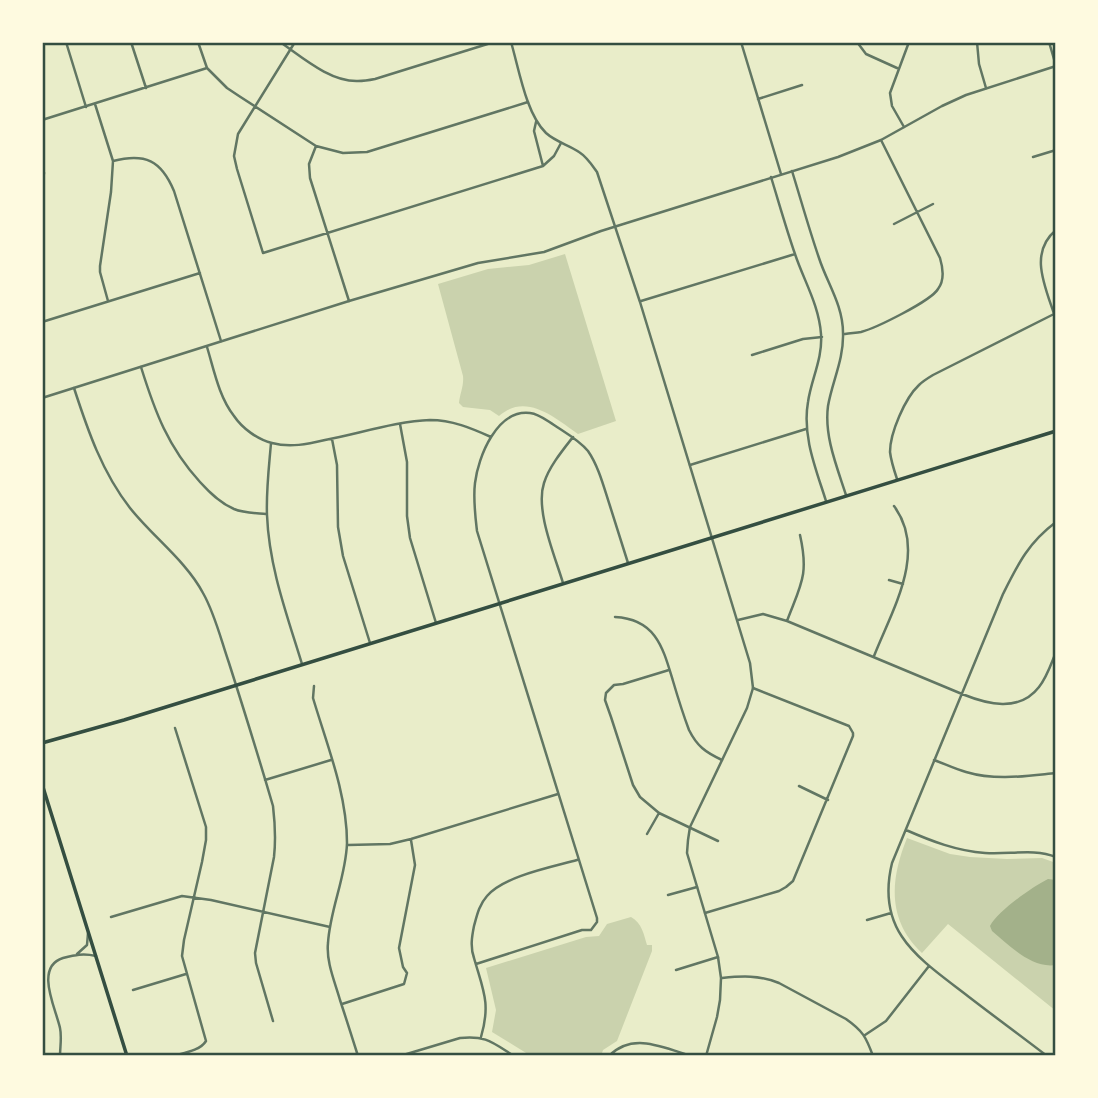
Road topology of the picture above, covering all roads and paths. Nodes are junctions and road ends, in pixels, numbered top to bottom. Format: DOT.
graph roads {
  1 [pos="66,42"];
  2 [pos="131,42"];
  3 [pos="198,42"];
  4 [pos="280,42"];
  5 [pos="295,42"];
  6 [pos="494,42"];
  7 [pos="511,42"];
  8 [pos="741,42"];
  9 [pos="858,42"];
  10 [pos="909,42"];
  11 [pos="976,42"];
  12 [pos="1049,42"];
  13 [pos="290,49"];
  14 [pos="1056,66"];
  15 [pos="207,68"];
  16 [pos="898,68"];
  17 [pos="802,85"];
  18 [pos="146,88"];
  19 [pos="986,88"];
  20 [pos="758,99"];
  21 [pos="528,102"];
  22 [pos="95,104"];
  23 [pos="254,106"];
  24 [pos="86,107"];
  25 [pos="42,120"];
  26 [pos="536,122"];
  27 [pos="904,127"];
  28 [pos="881,140"];
  29 [pos="561,143"];
  30 [pos="316,146"];
  31 [pos="1056,150"];
  32 [pos="1033,157"];
  33 [pos="113,161"];
  34 [pos="42,162"];
  35 [pos="543,166"];
  36 [pos="792,171"];
  37 [pos="781,174"];
  38 [pos="771,177"];
  39 [pos="42,187"];
  40 [pos="933,204"];
  41 [pos="917,212"];
  42 [pos="894,224"];
  43 [pos="615,226"];
  44 [pos="1056,230"];
  45 [pos="327,233"];
  46 [pos="795,254"];
  47 [pos="200,273"];
  48 [pos="108,301"];
  49 [pos="348,301"];
  50 [pos="640,302"];
  51 [pos="1054,314"];
  52 [pos="43,316"];
  53 [pos="1056,320"];
  54 [pos="43,322"];
  55 [pos="843,334"];
  56 [pos="822,337"];
  57 [pos="221,342"];
  58 [pos="207,347"];
  59 [pos="752,355"];
  60 [pos="141,368"];
  61 [pos="74,388"];
  62 [pos="42,398"];
  63 [pos="400,424"];
  64 [pos="806,429"];
  65 [pos="1052,431"];
  66 [pos="491,437"];
  67 [pos="573,437"];
  68 [pos="332,439"];
  69 [pos="271,443"];
  70 [pos="690,465"];
  71 [pos="897,479"];
  72 [pos="846,495"];
  73 [pos="826,501"];
  74 [pos="894,506"];
  75 [pos="267,515"];
  76 [pos="1056,522"];
  77 [pos="800,535"];
  78 [pos="712,537"];
  79 [pos="628,563"];
  80 [pos="888,580"];
  81 [pos="564,583"];
  82 [pos="903,584"];
  83 [pos="499,603"];
  84 [pos="615,617"];
  85 [pos="737,620"];
  86 [pos="787,621"];
  87 [pos="436,623"];
  88 [pos="370,643"];
  89 [pos="1056,652"];
  90 [pos="874,656"];
  91 [pos="302,664"];
  92 [pos="670,670"];
  93 [pos="236,685"];
  94 [pos="314,686"];
  95 [pos="753,688"];
  96 [pos="962,694"];
  97 [pos="175,728"];
  98 [pos="42,743"];
  99 [pos="331,760"];
  100 [pos="934,760"];
  101 [pos="723,761"];
  102 [pos="1056,774"];
  103 [pos="265,780"];
  104 [pos="42,784"];
  105 [pos="799,786"];
  106 [pos="558,794"];
  107 [pos="828,800"];
  108 [pos="48,805"];
  109 [pos="42,807"];
  110 [pos="659,813"];
  111 [pos="690,827"];
  112 [pos="906,830"];
  113 [pos="647,834"];
  114 [pos="411,839"];
  115 [pos="718,841"];
  116 [pos="347,845"];
  117 [pos="1056,856"];
  118 [pos="578,859"];
  119 [pos="697,887"];
  120 [pos="668,895"];
  121 [pos="194,897"];
  122 [pos="263,912"];
  123 [pos="705,914"];
  124 [pos="891,914"];
  125 [pos="111,917"];
  126 [pos="867,920"];
  127 [pos="330,927"];
  128 [pos="88,931"];
  129 [pos="77,954"];
  130 [pos="96,956"];
  131 [pos="719,957"];
  132 [pos="476,964"];
  133 [pos="929,966"];
  134 [pos="676,970"];
  135 [pos="186,974"];
  136 [pos="721,978"];
  137 [pos="133,990"];
  138 [pos="342,1004"];
  139 [pos="273,1021"];
  140 [pos="865,1035"];
  141 [pos="481,1037"];
  142 [pos="60,1056"];
  143 [pos="127,1056"];
  144 [pos="173,1056"];
  145 [pos="358,1056"];
  146 [pos="400,1056"];
  147 [pos="514,1056"];
  148 [pos="609,1056"];
  149 [pos="691,1056"];
  150 [pos="706,1056"];
  151 [pos="873,1056"];
  152 [pos="1047,1056"];
  1 -- 24 [label="street"];
  2 -- 18 [label="street"];
  3 -- 15 [label="street"];
  4 -- 13 [label="street"];
  5 -- 13 [label="street"];
  6 -- 13 [label="street"];
  7 -- 21 [label="street"];
  8 -- 20 [label="street"];
  9 -- 16 [label="street"];
  10 -- 16 [label="street"];
  11 -- 19 [label="street"];
  12 -- 14 [label="street"];
  13 -- 23 [label="street"];
  14 -- 19 [label="street"];
  15 -- 18 [label="street"];
  15 -- 23 [label="street"];
  16 -- 27 [label="street"];
  17 -- 20 [label="street"];
  18 -- 22 [label="street"];
  19 -- 27 [label="street"];
  20 -- 37 [label="street"];
  21 -- 26 [label="street"];
  21 -- 30 [label="street"];
  22 -- 24 [label="street"];
  22 -- 33 [label="street"];
  23 -- 30 [label="street"];
  23 -- 45 [label="street"];
  24 -- 25 [label="street"];
  26 -- 29 [label="street"];
  26 -- 35 [label="street"];
  27 -- 28 [label="street"];
  28 -- 36 [label="street"];
  28 -- 41 [label="street"];
  29 -- 35 [label="street"];
  29 -- 43 [label="street"];
  30 -- 45 [label="street"];
  31 -- 32 [label="street"];
  33 -- 47 [label="street"];
  33 -- 48 [label="street"];
  34 -- 39 [label="street"];
  35 -- 45 [label="street"];
  36 -- 37 [label="street"];
  36 -- 55 [label="street"];
  37 -- 38 [label="street"];
  38 -- 43 [label="street"];
  38 -- 46 [label="street"];
  40 -- 41 [label="street"];
  41 -- 42 [label="street"];
  41 -- 55 [label="street"];
  43 -- 49 [label="street"];
  43 -- 50 [label="street"];
  44 -- 51 [label="street"];
  45 -- 49 [label="street"];
  46 -- 50 [label="street"];
  46 -- 56 [label="street"];
  47 -- 48 [label="street"];
  47 -- 57 [label="street"];
  48 -- 54 [label="street"];
  49 -- 57 [label="street"];
  50 -- 70 [label="street"];
  51 -- 53 [label="street"];
  51 -- 71 [label="street"];
  52 -- 54 [label="street"];
  55 -- 72 [label="street"];
  56 -- 59 [label="street"];
  56 -- 64 [label="street"];
  57 -- 58 [label="street"];
  58 -- 60 [label="street"];
  58 -- 69 [label="street"];
  60 -- 61 [label="street"];
  60 -- 75 [label="street"];
  61 -- 62 [label="street"];
  61 -- 93 [label="street"];
  63 -- 66 [label="street"];
  63 -- 68 [label="street"];
  63 -- 87 [label="street"];
  64 -- 70 [label="street"];
  64 -- 73 [label="street"];
  65 -- 71 [label="main road"];
  66 -- 67 [label="street"];
  66 -- 83 [label="street"];
  67 -- 79 [label="street"];
  67 -- 81 [label="street"];
  68 -- 69 [label="street"];
  68 -- 88 [label="street"];
  69 -- 75 [label="street"];
  70 -- 78 [label="street"];
  71 -- 72 [label="main road"];
  72 -- 73 [label="main road"];
  73 -- 78 [label="main road"];
  74 -- 82 [label="street"];
  75 -- 91 [label="street"];
  76 -- 96 [label="street"];
  77 -- 86 [label="street"];
  78 -- 79 [label="main road"];
  78 -- 85 [label="street"];
  79 -- 81 [label="main road"];
  80 -- 82 [label="street"];
  81 -- 83 [label="main road"];
  82 -- 90 [label="street"];
  83 -- 87 [label="main road"];
  83 -- 106 [label="street"];
  84 -- 92 [label="street"];
  85 -- 86 [label="street"];
  85 -- 95 [label="street"];
  86 -- 90 [label="street"];
  87 -- 88 [label="main road"];
  88 -- 91 [label="main road"];
  89 -- 96 [label="street"];
  90 -- 96 [label="street"];
  91 -- 93 [label="main road"];
  92 -- 101 [label="street"];
  92 -- 110 [label="street"];
  93 -- 98 [label="main road"];
  93 -- 103 [label="street"];
  94 -- 99 [label="street"];
  95 -- 101 [label="street"];
  95 -- 107 [label="street"];
  96 -- 100 [label="street"];
  97 -- 121 [label="street"];
  99 -- 103 [label="street"];
  99 -- 116 [label="street"];
  100 -- 102 [label="street"];
  100 -- 112 [label="street"];
  101 -- 111 [label="street"];
  103 -- 122 [label="street"];
  104 -- 108 [label="main road"];
  105 -- 107 [label="street"];
  106 -- 114 [label="street"];
  106 -- 118 [label="street"];
  107 -- 123 [label="street"];
  108 -- 109 [label="street"];
  108 -- 128 [label="main road"];
  110 -- 111 [label="street"];
  110 -- 113 [label="street"];
  111 -- 115 [label="street"];
  111 -- 119 [label="street"];
  112 -- 117 [label="street"];
  112 -- 124 [label="street"];
  114 -- 116 [label="street"];
  114 -- 138 [label="street"];
  116 -- 127 [label="street"];
  118 -- 132 [label="street"];
  118 -- 132 [label="street"];
  119 -- 120 [label="street"];
  119 -- 123 [label="street"];
  121 -- 122 [label="street"];
  121 -- 125 [label="street"];
  121 -- 135 [label="street"];
  122 -- 127 [label="street"];
  122 -- 139 [label="street"];
  123 -- 131 [label="street"];
  124 -- 126 [label="street"];
  124 -- 133 [label="street"];
  127 -- 138 [label="street"];
  128 -- 129 [label="street"];
  128 -- 130 [label="main road"];
  129 -- 130 [label="street"];
  129 -- 142 [label="street"];
  130 -- 143 [label="main road"];
  131 -- 134 [label="street"];
  131 -- 136 [label="street"];
  132 -- 141 [label="street"];
  133 -- 140 [label="street"];
  133 -- 152 [label="street"];
  135 -- 137 [label="street"];
  135 -- 144 [label="street"];
  136 -- 140 [label="street"];
  136 -- 150 [label="street"];
  138 -- 145 [label="street"];
  140 -- 151 [label="street"];
  141 -- 146 [label="street"];
  141 -- 147 [label="street"];
  148 -- 149 [label="street"];
}
